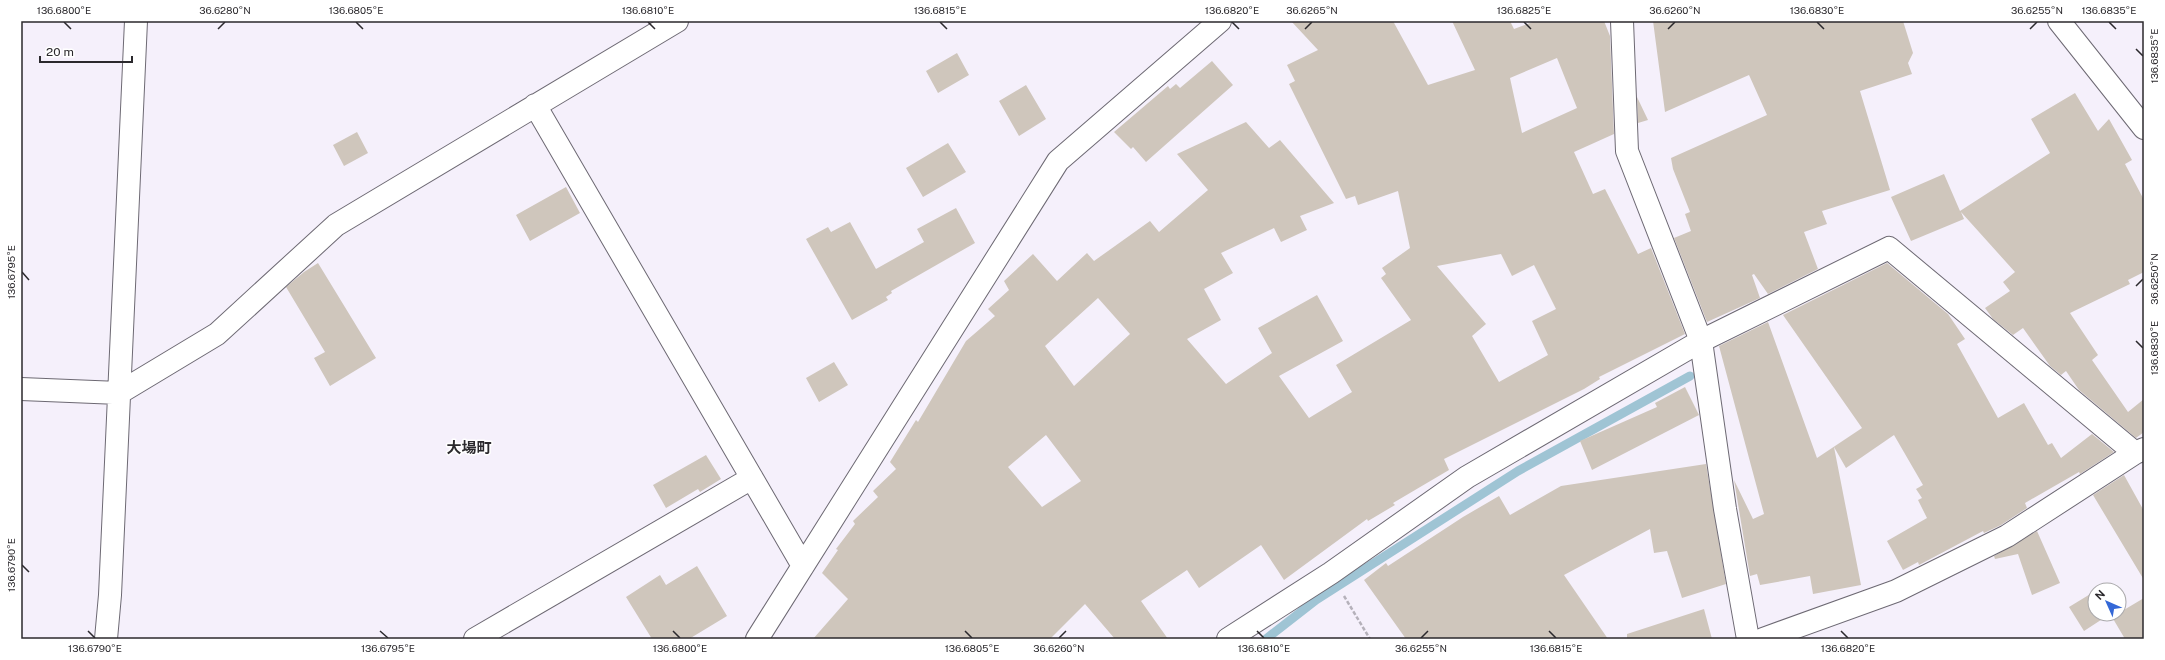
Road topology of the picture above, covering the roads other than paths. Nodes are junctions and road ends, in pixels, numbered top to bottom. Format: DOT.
graph roads {
  1 [pos="136,21"];
  2 [pos="677,21"];
  3 [pos="1220,21"];
  4 [pos="1622,21"];
  5 [pos="2059,21"];
  6 [pos="535,105"];
  7 [pos="2144,128"];
  8 [pos="1701,341"];
  9 [pos="21,389"];
  10 [pos="119,393"];
  11 [pos="2140,451"];
  12 [pos="752,478"];
  13 [pos="803,566"];
  14 [pos="106,639"];
  15 [pos="475,639"];
  16 [pos="757,639"];
  17 [pos="1228,639"];
  18 [pos="1748,639"];
  19 [pos="1763,639"];
  1 -- 10 [label="street"];
  2 -- 6 [label="street"];
  3 -- 13 [label="street"];
  4 -- 8 [label="street"];
  5 -- 7 [label="street"];
  6 -- 10 [label="street"];
  6 -- 12 [label="street"];
  8 -- 11 [label="street"];
  8 -- 17 [label="street"];
  8 -- 18 [label="street"];
  9 -- 10 [label="street"];
  10 -- 14 [label="street"];
  11 -- 19 [label="street"];
  12 -- 13 [label="street"];
  12 -- 15 [label="street"];
  13 -- 16 [label="street"];
}
